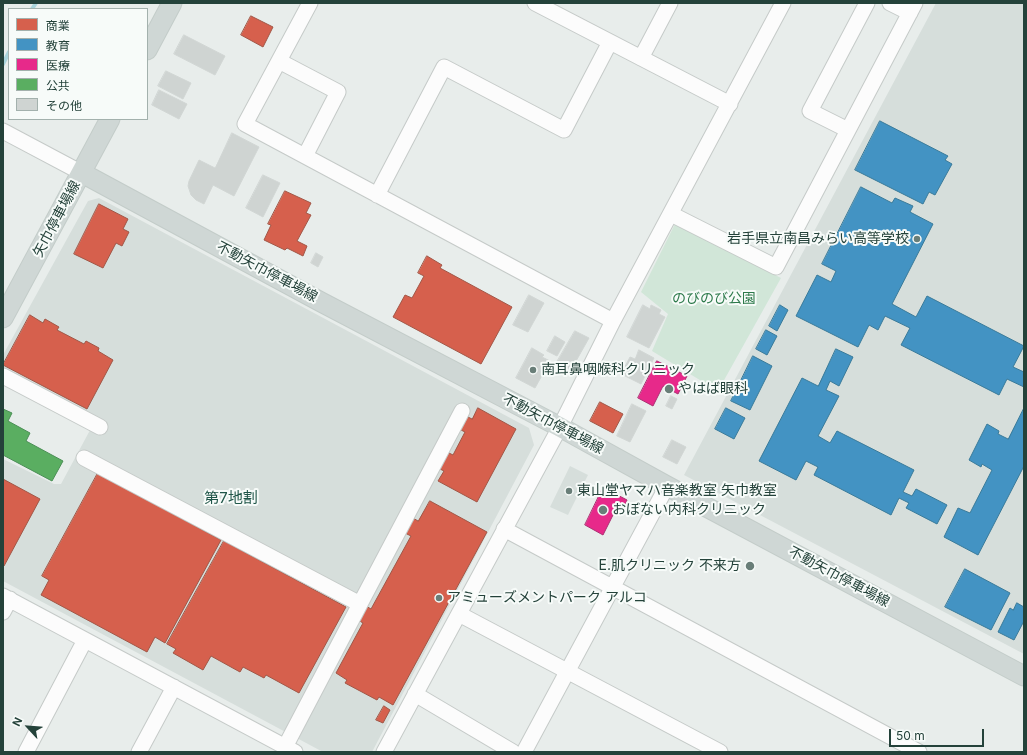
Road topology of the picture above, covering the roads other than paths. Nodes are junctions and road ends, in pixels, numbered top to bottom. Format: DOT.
graph roads {
  1 [pos="172,3"];
  2 [pos="310,3"];
  3 [pos="535,3"];
  4 [pos="670,3"];
  5 [pos="783,3"];
  6 [pos="867,3"];
  7 [pos="890,3"];
  8 [pos="555,8"];
  9 [pos="912,8"];
  10 [pos="610,42"];
  11 [pos="148,48"];
  12 [pos="640,58"];
  13 [pos="279,61"];
  14 [pos="730,104"];
  15 [pos="109,120"];
  16 [pos="848,130"];
  17 [pos="3,131"];
  18 [pos="305,156"];
  19 [pos="82,173"];
  20 [pos="377,194"];
  21 [pos="671,214"];
  22 [pos="3,318"];
  23 [pos="613,321"];
  24 [pos="3,376"];
  25 [pos="462,411"];
  26 [pos="560,426"];
  27 [pos="100,427"];
  28 [pos="84,458"];
  29 [pos="667,486"];
  30 [pos="504,529"];
  31 [pos="613,587"];
  32 [pos="5,602"];
  33 [pos="360,604"];
  34 [pos="459,614"];
  35 [pos="85,640"];
  36 [pos="568,671"];
  37 [pos="1024,676"];
  38 [pos="174,687"];
  39 [pos="415,694"];
  40 [pos="902,748"];
  41 [pos="290,749"];
  42 [pos="26,752"];
  43 [pos="139,752"];
  44 [pos="384,752"];
  45 [pos="513,752"];
  46 [pos="524,752"];
  47 [pos="720,752"];
  48 [pos="919,752"];
  1 -- 11 [label="main road"];
  2 -- 13 [label="street"];
  3 -- 8 [label="street"];
  4 -- 12 [label="street"];
  5 -- 14 [label="street"];
  6 -- 16 [label="street"];
  7 -- 9 [label="street"];
  8 -- 10 [label="street"];
  9 -- 16 [label="street"];
  10 -- 12 [label="street"];
  10 -- 20 [label="street"];
  12 -- 14 [label="street"];
  13 -- 18 [label="street"];
  13 -- 18 [label="street"];
  14 -- 21 [label="street"];
  15 -- 19 [label="main road, 矢巾停車場線"];
  16 -- 21 [label="street"];
  17 -- 19 [label="street"];
  18 -- 20 [label="street"];
  19 -- 22 [label="main road, 矢巾停車場線"];
  19 -- 26 [label="main road, 不動矢巾停車場線"];
  20 -- 23 [label="street"];
  21 -- 23 [label="street"];
  23 -- 26 [label="street"];
  24 -- 27 [label="street"];
  25 -- 33 [label="street"];
  26 -- 29 [label="main road, 不動矢巾停車場線"];
  26 -- 30 [label="street"];
  28 -- 33 [label="street"];
  29 -- 31 [label="street"];
  29 -- 37 [label="main road, 不動矢巾停車場線"];
  30 -- 31 [label="street"];
  30 -- 34 [label="street"];
  31 -- 36 [label="street"];
  31 -- 40 [label="street"];
  32 -- 35 [label="street"];
  33 -- 41 [label="street"];
  34 -- 36 [label="street"];
  34 -- 39 [label="street"];
  35 -- 38 [label="street"];
  35 -- 42 [label="street"];
  36 -- 46 [label="street"];
  36 -- 47 [label="street"];
  38 -- 41 [label="street"];
  38 -- 43 [label="street"];
  39 -- 44 [label="street"];
  39 -- 45 [label="street"];
  40 -- 48 [label="street"];
}
